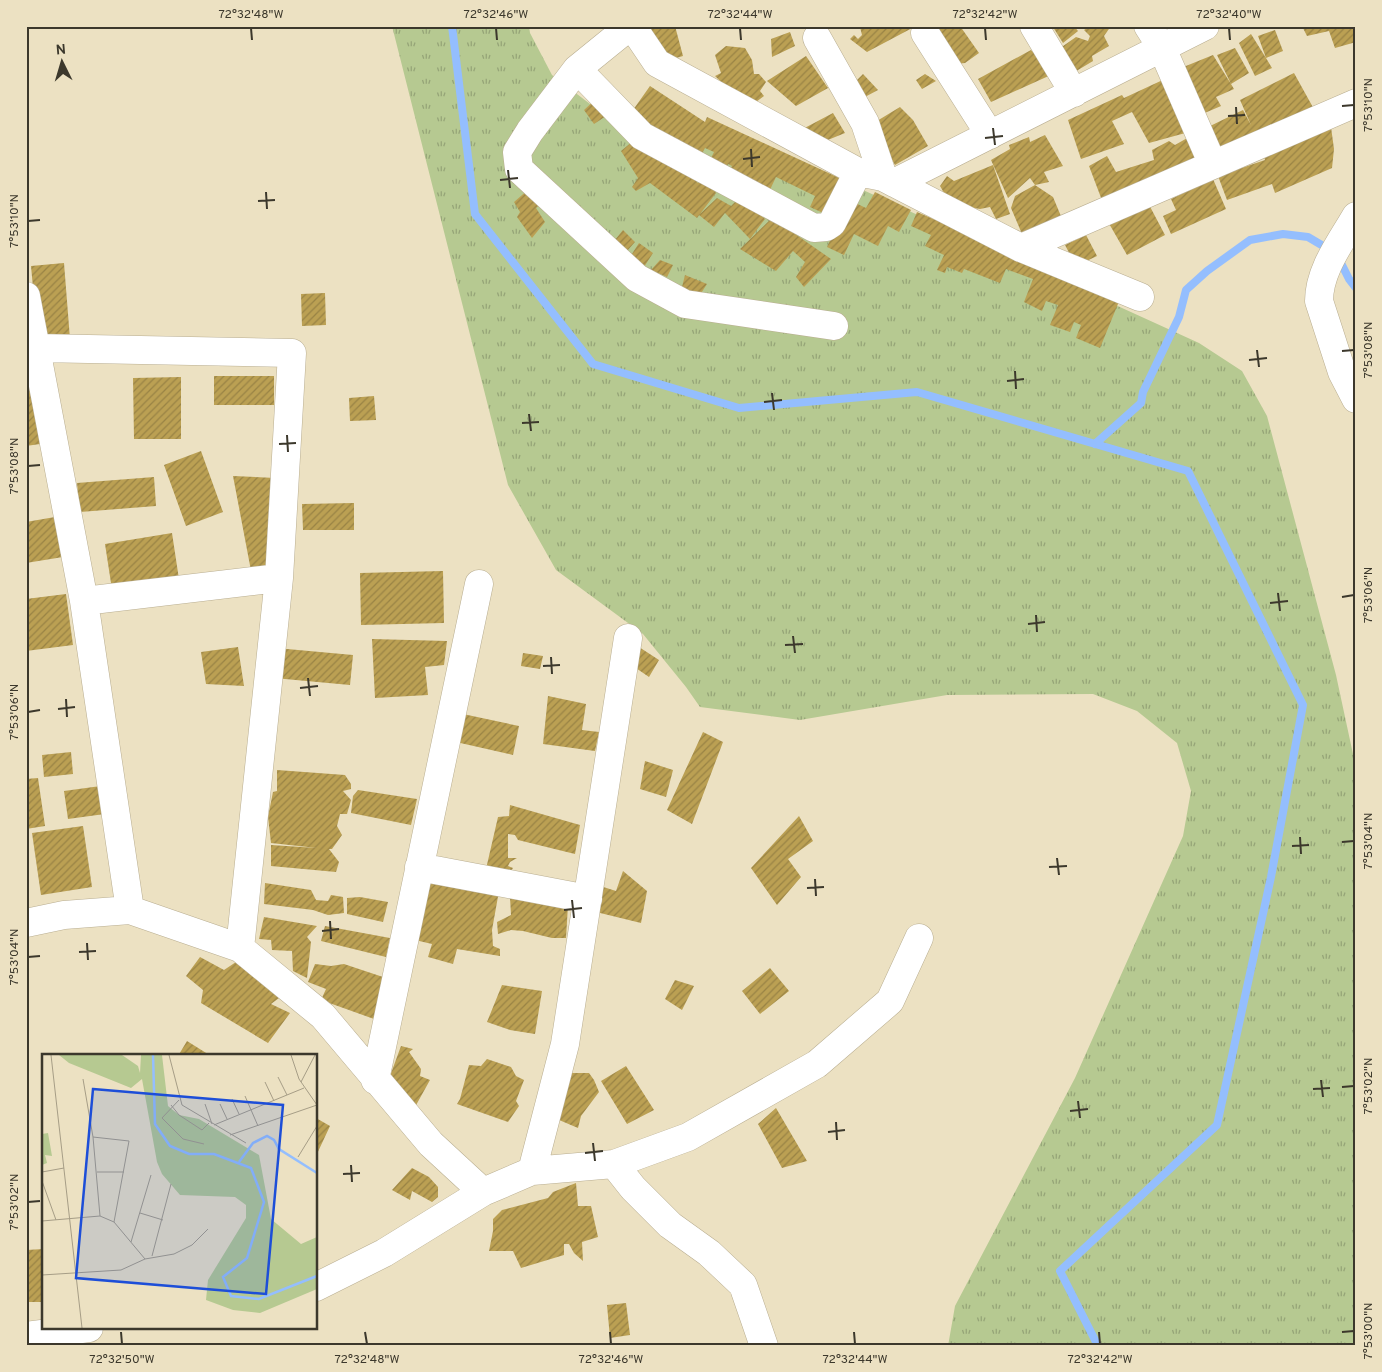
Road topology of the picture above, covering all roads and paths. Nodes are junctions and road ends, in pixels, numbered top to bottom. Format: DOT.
graph roads {
  1 [pos="631,26"];
  2 [pos="1034,26"];
  3 [pos="1205,26"];
  4 [pos="925,34"];
  5 [pos="1155,37"];
  6 [pos="816,38"];
  7 [pos="577,69"];
  8 [pos="1074,93"];
  9 [pos="1356,103"];
  10 [pos="990,135"];
  11 [pos="1212,165"];
  12 [pos="879,178"];
  13 [pos="1356,216"];
  14 [pos="1020,248"];
  15 [pos="26,296"];
  16 [pos="1140,297"];
  17 [pos="834,326"];
  18 [pos="37,348"];
  19 [pos="1356,398"];
  20 [pos="279,578"];
  21 [pos="479,584"];
  22 [pos="84,601"];
  23 [pos="628,638"];
  24 [pos="419,867"];
  25 [pos="588,899"];
  26 [pos="130,910"];
  27 [pos="26,923"];
  28 [pos="919,938"];
  29 [pos="240,948"];
  30 [pos="375,1080"];
  31 [pos="614,1164"];
  32 [pos="532,1171"];
  33 [pos="483,1192"];
  34 [pos="318,1287"];
  35 [pos="73,1330"];
  36 [pos="26,1336"];
  37 [pos="764,1346"];
  1 -- 7 [label="street"];
  1 -- 12 [label="street"];
  2 -- 8 [label="street"];
  3 -- 5 [label="street"];
  4 -- 10 [label="street"];
  5 -- 8 [label="street"];
  5 -- 11 [label="street"];
  6 -- 12 [label="street"];
  7 -- 12 [label="street"];
  7 -- 17 [label="street"];
  8 -- 10 [label="street"];
  9 -- 11 [label="street"];
  10 -- 12 [label="street"];
  11 -- 14 [label="street"];
  12 -- 14 [label="street"];
  13 -- 19 [label="street"];
  14 -- 16 [label="street"];
  15 -- 18 [label="street"];
  18 -- 20 [label="street"];
  18 -- 22 [label="street"];
  20 -- 22 [label="street"];
  20 -- 29 [label="street"];
  21 -- 24 [label="street"];
  22 -- 26 [label="street"];
  23 -- 25 [label="street"];
  24 -- 25 [label="street"];
  24 -- 30 [label="street"];
  25 -- 32 [label="street"];
  26 -- 27 [label="street"];
  26 -- 29 [label="street"];
  28 -- 31 [label="street"];
  29 -- 30 [label="street"];
  30 -- 33 [label="street"];
  31 -- 32 [label="street"];
  31 -- 37 [label="street"];
  32 -- 33 [label="street"];
  33 -- 34 [label="street"];
  35 -- 36 [label="street"];
}
